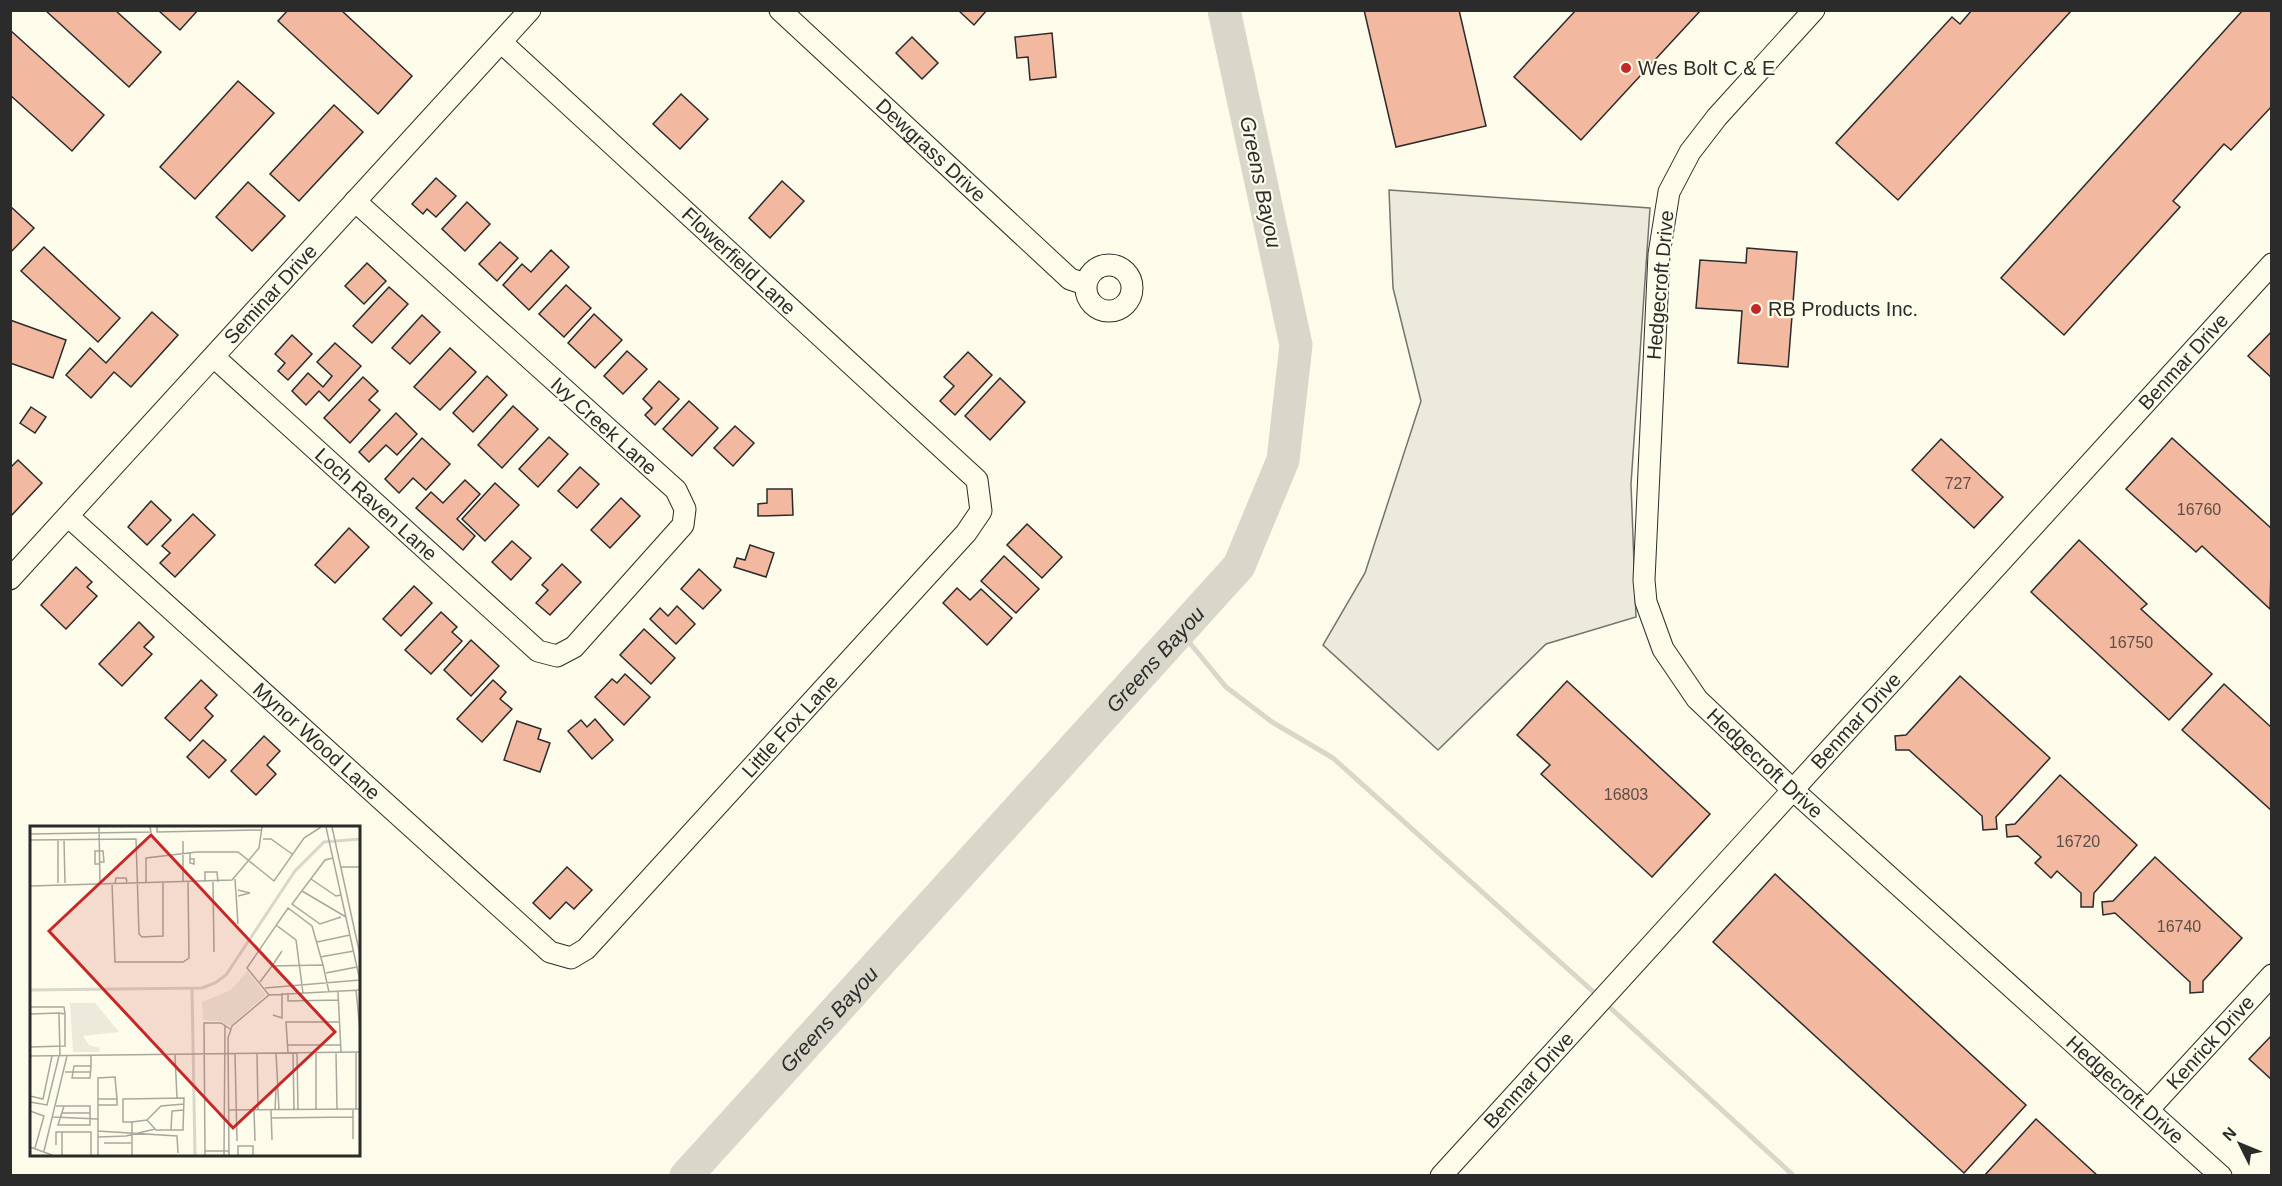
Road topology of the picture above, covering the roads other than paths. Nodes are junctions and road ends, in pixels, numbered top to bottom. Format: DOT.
graph roads {
  1 [pos="530,10"];
  2 [pos="780,10"];
  3 [pos="1814,10"];
  4 [pos="501,42"];
  5 [pos="355,201"];
  6 [pos="2271,264"];
  7 [pos="1085,284"];
  8 [pos="214,357"];
  9 [pos="977,480"];
  10 [pos="69,517"];
  11 [pos="10,579"];
  12 [pos="538,651"];
  13 [pos="1792,790"];
  14 [pos="571,958"];
  15 [pos="2271,975"];
  16 [pos="2148,1110"];
  17 [pos="1441,1176"];
  18 [pos="2221,1176"];
  1 -- 4 [label="street, Seminar Drive"];
  2 -- 7 [label="street, Dewgrass Drive"];
  3 -- 13 [label="street, Hedgecroft Drive"];
  4 -- 5 [label="street, Seminar Drive"];
  4 -- 9 [label="street, Flowerfield Lane"];
  5 -- 8 [label="street, Seminar Drive"];
  5 -- 12 [label="street, Ivy Creek Lane"];
  6 -- 13 [label="street, Benmar Drive"];
  8 -- 10 [label="street, Seminar Drive"];
  8 -- 12 [label="street, Loch Raven Lane"];
  9 -- 14 [label="street, Little Fox Lane"];
  10 -- 11 [label="street, Seminar Drive"];
  10 -- 14 [label="street, Mynor Wood Lane"];
  13 -- 16 [label="street, Hedgecroft Drive"];
  13 -- 17 [label="street, Benmar Drive"];
  15 -- 16 [label="street, Kenrick Drive"];
  16 -- 18 [label="street, Hedgecroft Drive"];
}
